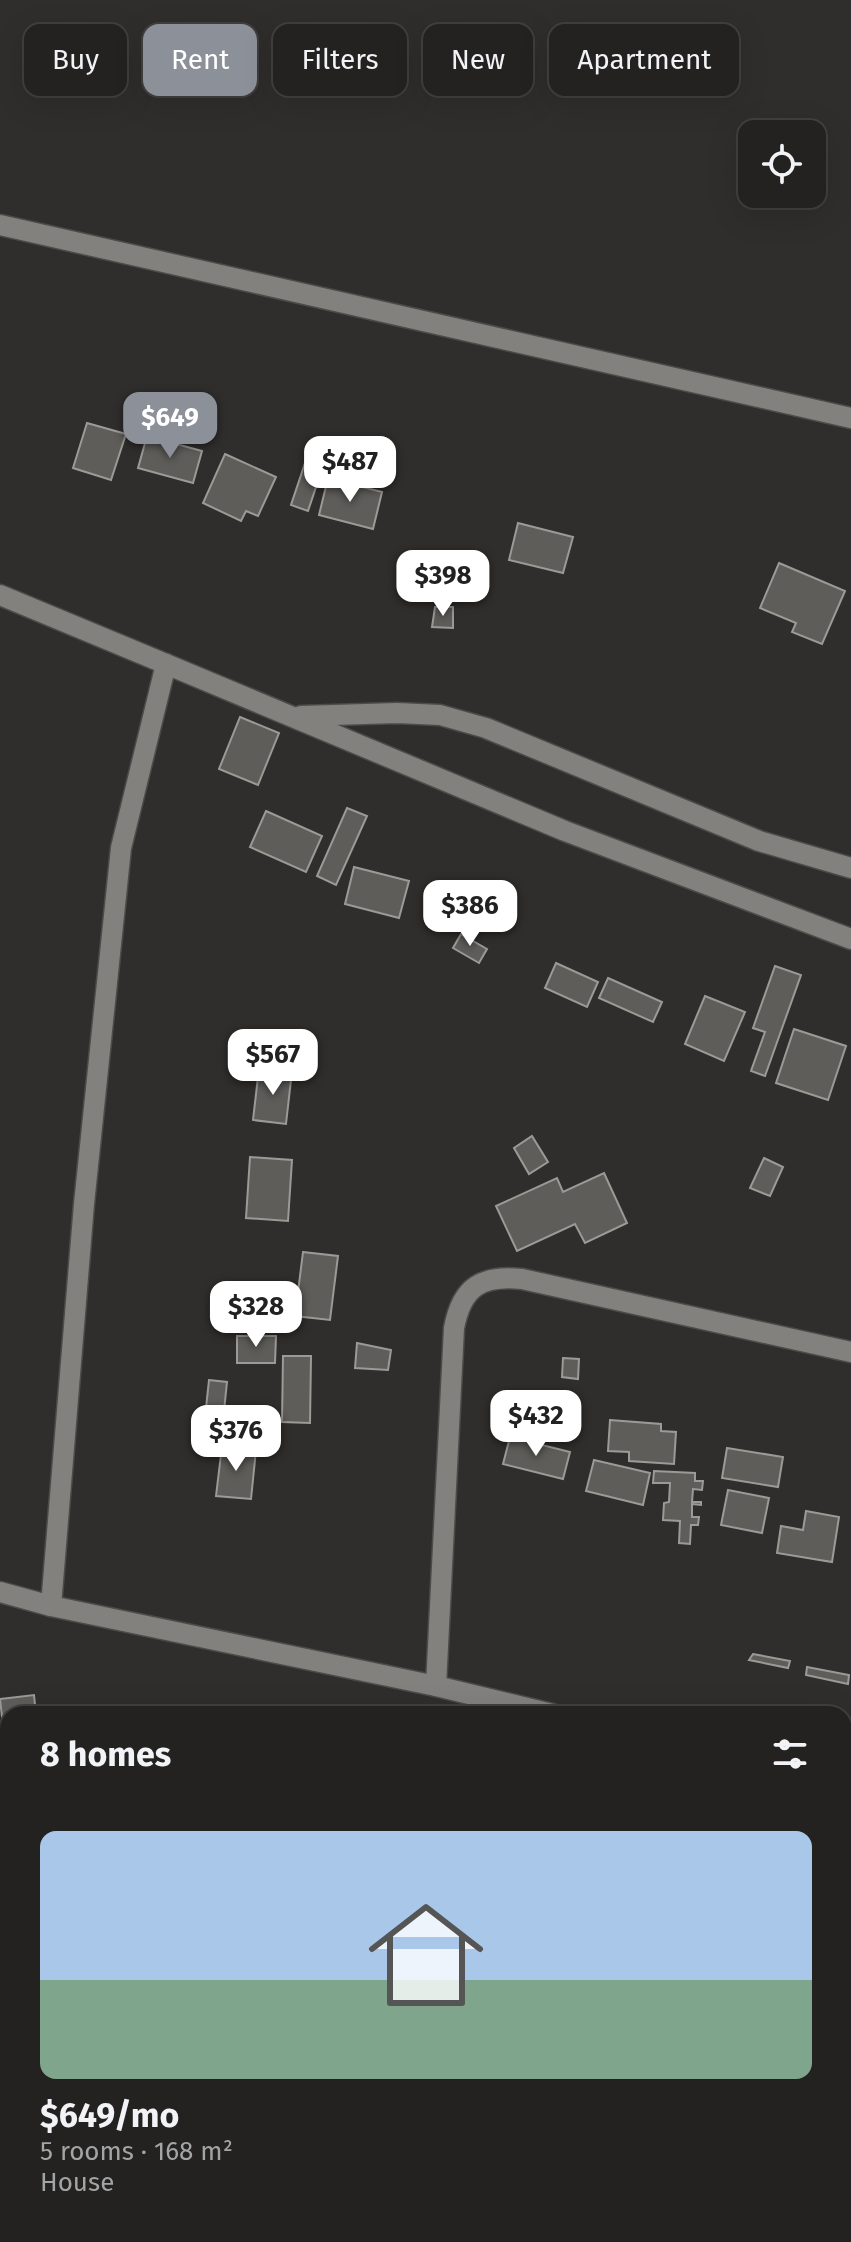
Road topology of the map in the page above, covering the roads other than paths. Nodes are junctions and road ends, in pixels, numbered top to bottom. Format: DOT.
graph roads {
  1 [pos="0,225"];
  2 [pos="851,418"];
  3 [pos="0,595"];
  4 [pos="166,664"];
  5 [pos="293,717"];
  6 [pos="851,868"];
  7 [pos="851,939"];
  8 [pos="851,1352"];
  9 [pos="0,1592"];
  10 [pos="51,1606"];
  11 [pos="436,1686"];
  12 [pos="519,1706"];
  1 -- 2 [label="street"];
  3 -- 4 [label="street"];
  4 -- 5 [label="street"];
  4 -- 10 [label="street"];
  5 -- 6 [label="street"];
  5 -- 7 [label="street"];
  8 -- 11 [label="street"];
  9 -- 10 [label="street"];
  10 -- 11 [label="street"];
  11 -- 12 [label="street"];
}
